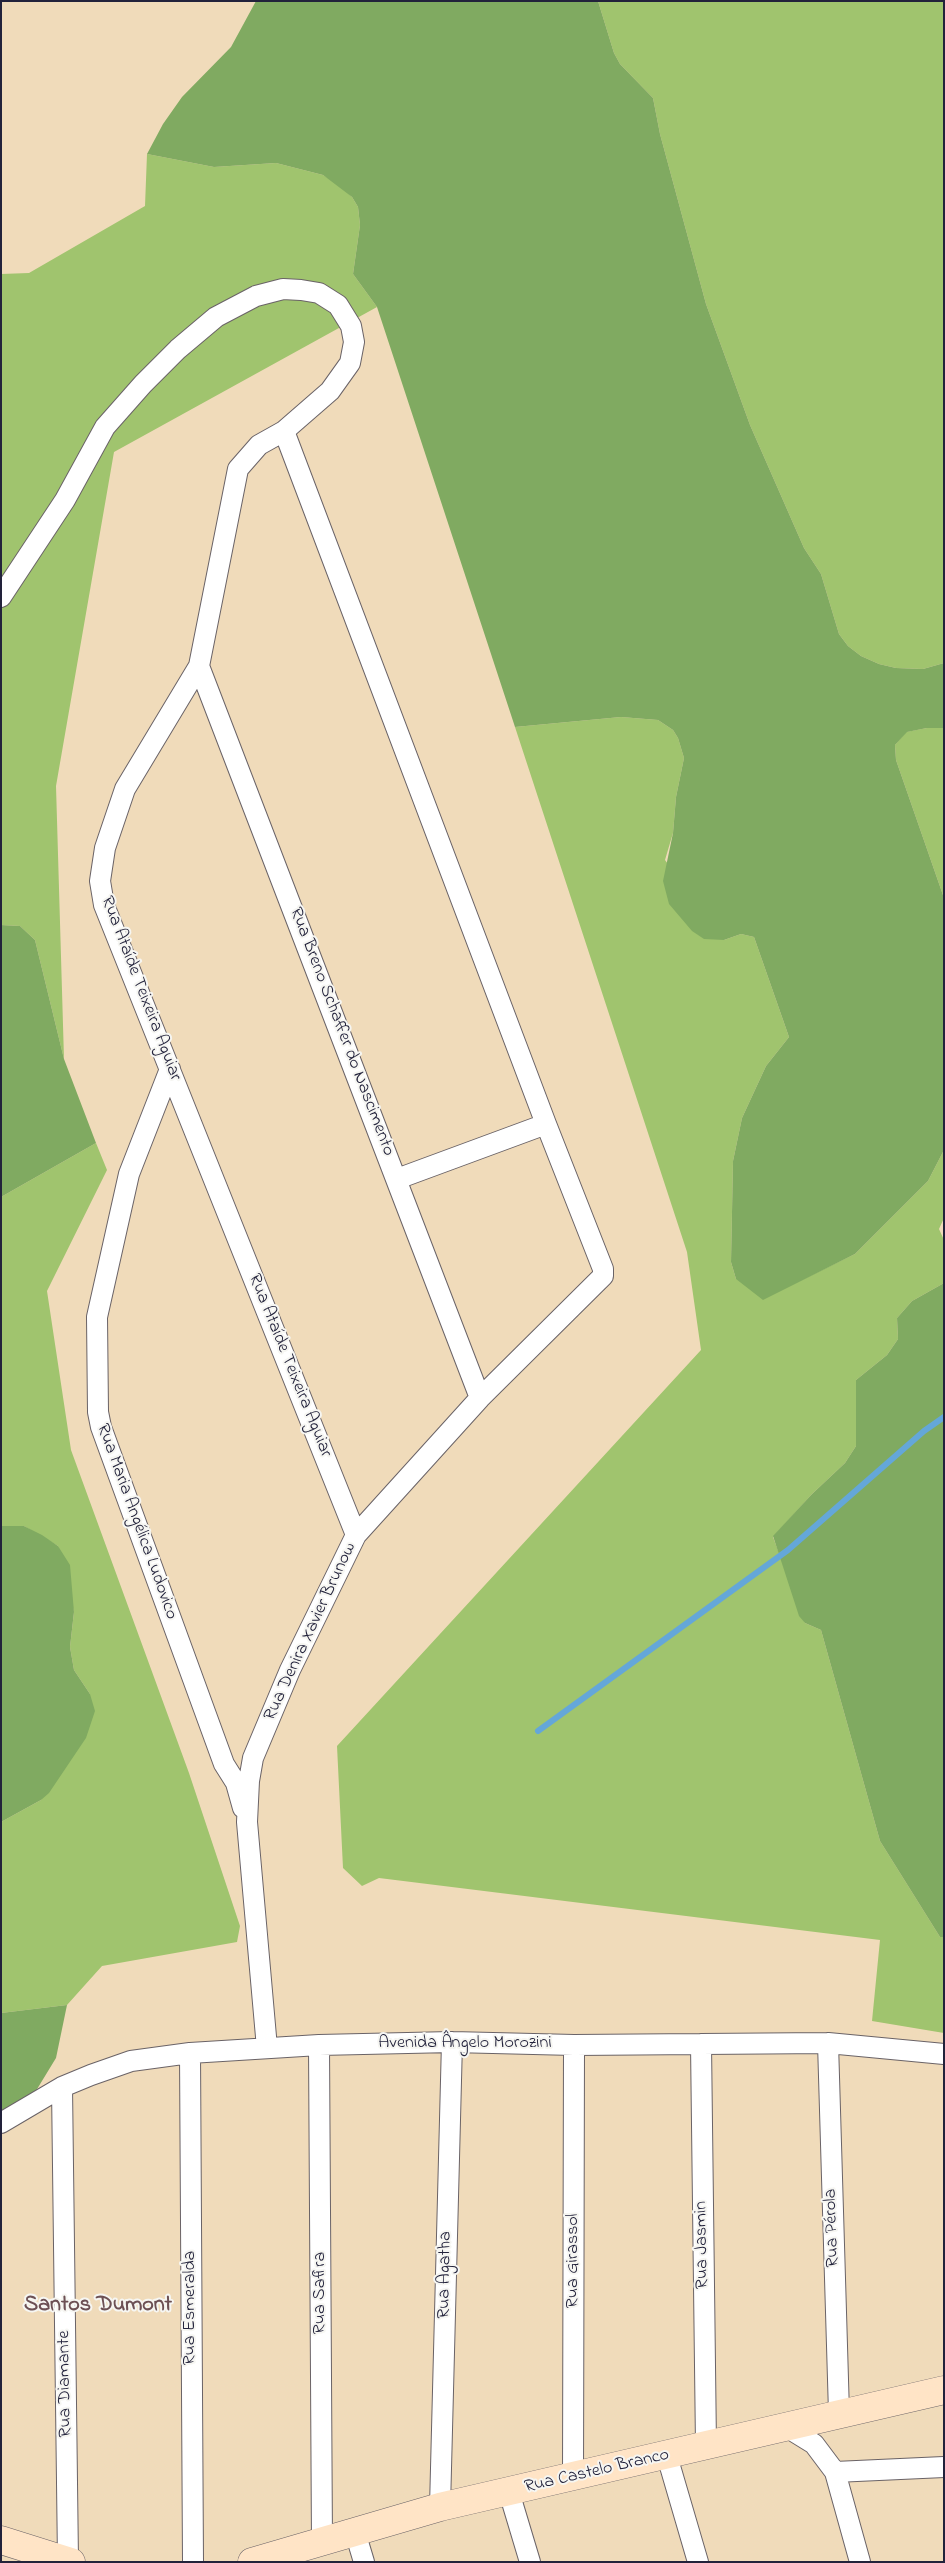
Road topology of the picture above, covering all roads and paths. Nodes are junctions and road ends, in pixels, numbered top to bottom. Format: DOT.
graph roads {
  1 [pos="284,431"];
  2 [pos="1,597"];
  3 [pos="199,666"];
  4 [pos="170,1069"];
  5 [pos="546,1124"];
  6 [pos="398,1179"];
  7 [pos="480,1398"];
  8 [pos="356,1535"];
  9 [pos="247,1822"];
  10 [pos="452,2042"];
  11 [pos="828,2043"];
  12 [pos="320,2044"];
  13 [pos="701,2044"];
  14 [pos="574,2045"];
  15 [pos="267,2048"];
  16 [pos="190,2053"];
  17 [pos="944,2054"];
  18 [pos="62,2088"];
  19 [pos="1,2123"];
  20 [pos="944,2390"];
  21 [pos="839,2413"];
  22 [pos="788,2428"];
  23 [pos="706,2446"];
  24 [pos="667,2456"];
  25 [pos="944,2467"];
  26 [pos="835,2472"];
  27 [pos="573,2476"];
  28 [pos="509,2492"];
  29 [pos="440,2508"];
  30 [pos="356,2532"];
  31 [pos="1,2540"];
  32 [pos="322,2542"];
  33 [pos="70,2561"];
  34 [pos="193,2562"];
  35 [pos="252,2562"];
  36 [pos="364,2562"];
  37 [pos="530,2562"];
  38 [pos="698,2562"];
  39 [pos="860,2562"];
  1 -- 2 [label="street, Rua Ataíde Teixeira Aguiar"];
  1 -- 3 [label="street, Rua Ataíde Teixeira Aguiar"];
  1 -- 5 [label="street"];
  3 -- 4 [label="street, Rua Ataíde Teixeira Aguiar"];
  3 -- 6 [label="street, Rua Breno Schaffer do Nascimento"];
  4 -- 8 [label="street, Rua Ataíde Teixeira Aguiar"];
  4 -- 9 [label="street, Rua Maria Angélica Ludovico"];
  5 -- 6 [label="street"];
  5 -- 7 [label="street, Rua Denira Xavier Brunow"];
  6 -- 7 [label="street, Rua Breno Schaffer do Nascimento"];
  7 -- 8 [label="street, Rua Denira Xavier Brunow"];
  8 -- 9 [label="street, Rua Denira Xavier Brunow"];
  9 -- 15 [label="street, Rua Denira Xavier Brunow"];
  10 -- 12 [label="street, Avenida Ângelo Morozini"];
  10 -- 14 [label="street, Avenida Ângelo Morozini"];
  10 -- 29 [label="street, Rua Agatha"];
  11 -- 13 [label="street, Avenida Ângelo Morozini"];
  11 -- 17 [label="street, Avenida Ângelo Morozini"];
  11 -- 21 [label="street, Rua Pérola"];
  12 -- 15 [label="street, Avenida Ângelo Morozini"];
  12 -- 32 [label="street, Rua Safira"];
  13 -- 14 [label="street, Avenida Ângelo Morozini"];
  13 -- 23 [label="street, Rua Jasmin"];
  14 -- 27 [label="street, Rua Girassol"];
  15 -- 16 [label="street, Avenida Ângelo Morozini"];
  16 -- 18 [label="street, Avenida Ângelo Morozini"];
  16 -- 34 [label="street, Rua Esmeralda"];
  18 -- 19 [label="street, Avenida Ângelo Morozini"];
  18 -- 33 [label="street, Rua Diamante"];
  20 -- 21 [label="street, Rua Castelo Branco"];
  21 -- 22 [label="street, Rua Castelo Branco"];
  22 -- 23 [label="street, Rua Castelo Branco"];
  22 -- 26 [label="street"];
  23 -- 24 [label="street, Rua Castelo Branco"];
  24 -- 27 [label="street, Rua Castelo Branco"];
  24 -- 38 [label="street"];
  25 -- 26 [label="street"];
  26 -- 39 [label="street"];
  27 -- 28 [label="street, Rua Castelo Branco"];
  28 -- 29 [label="street, Rua Castelo Branco"];
  28 -- 37 [label="street"];
  29 -- 30 [label="street, Rua Castelo Branco"];
  30 -- 32 [label="street, Rua Castelo Branco"];
  30 -- 36 [label="street"];
  31 -- 33 [label="street"];
  32 -- 35 [label="street, Rua Castelo Branco"];
}
